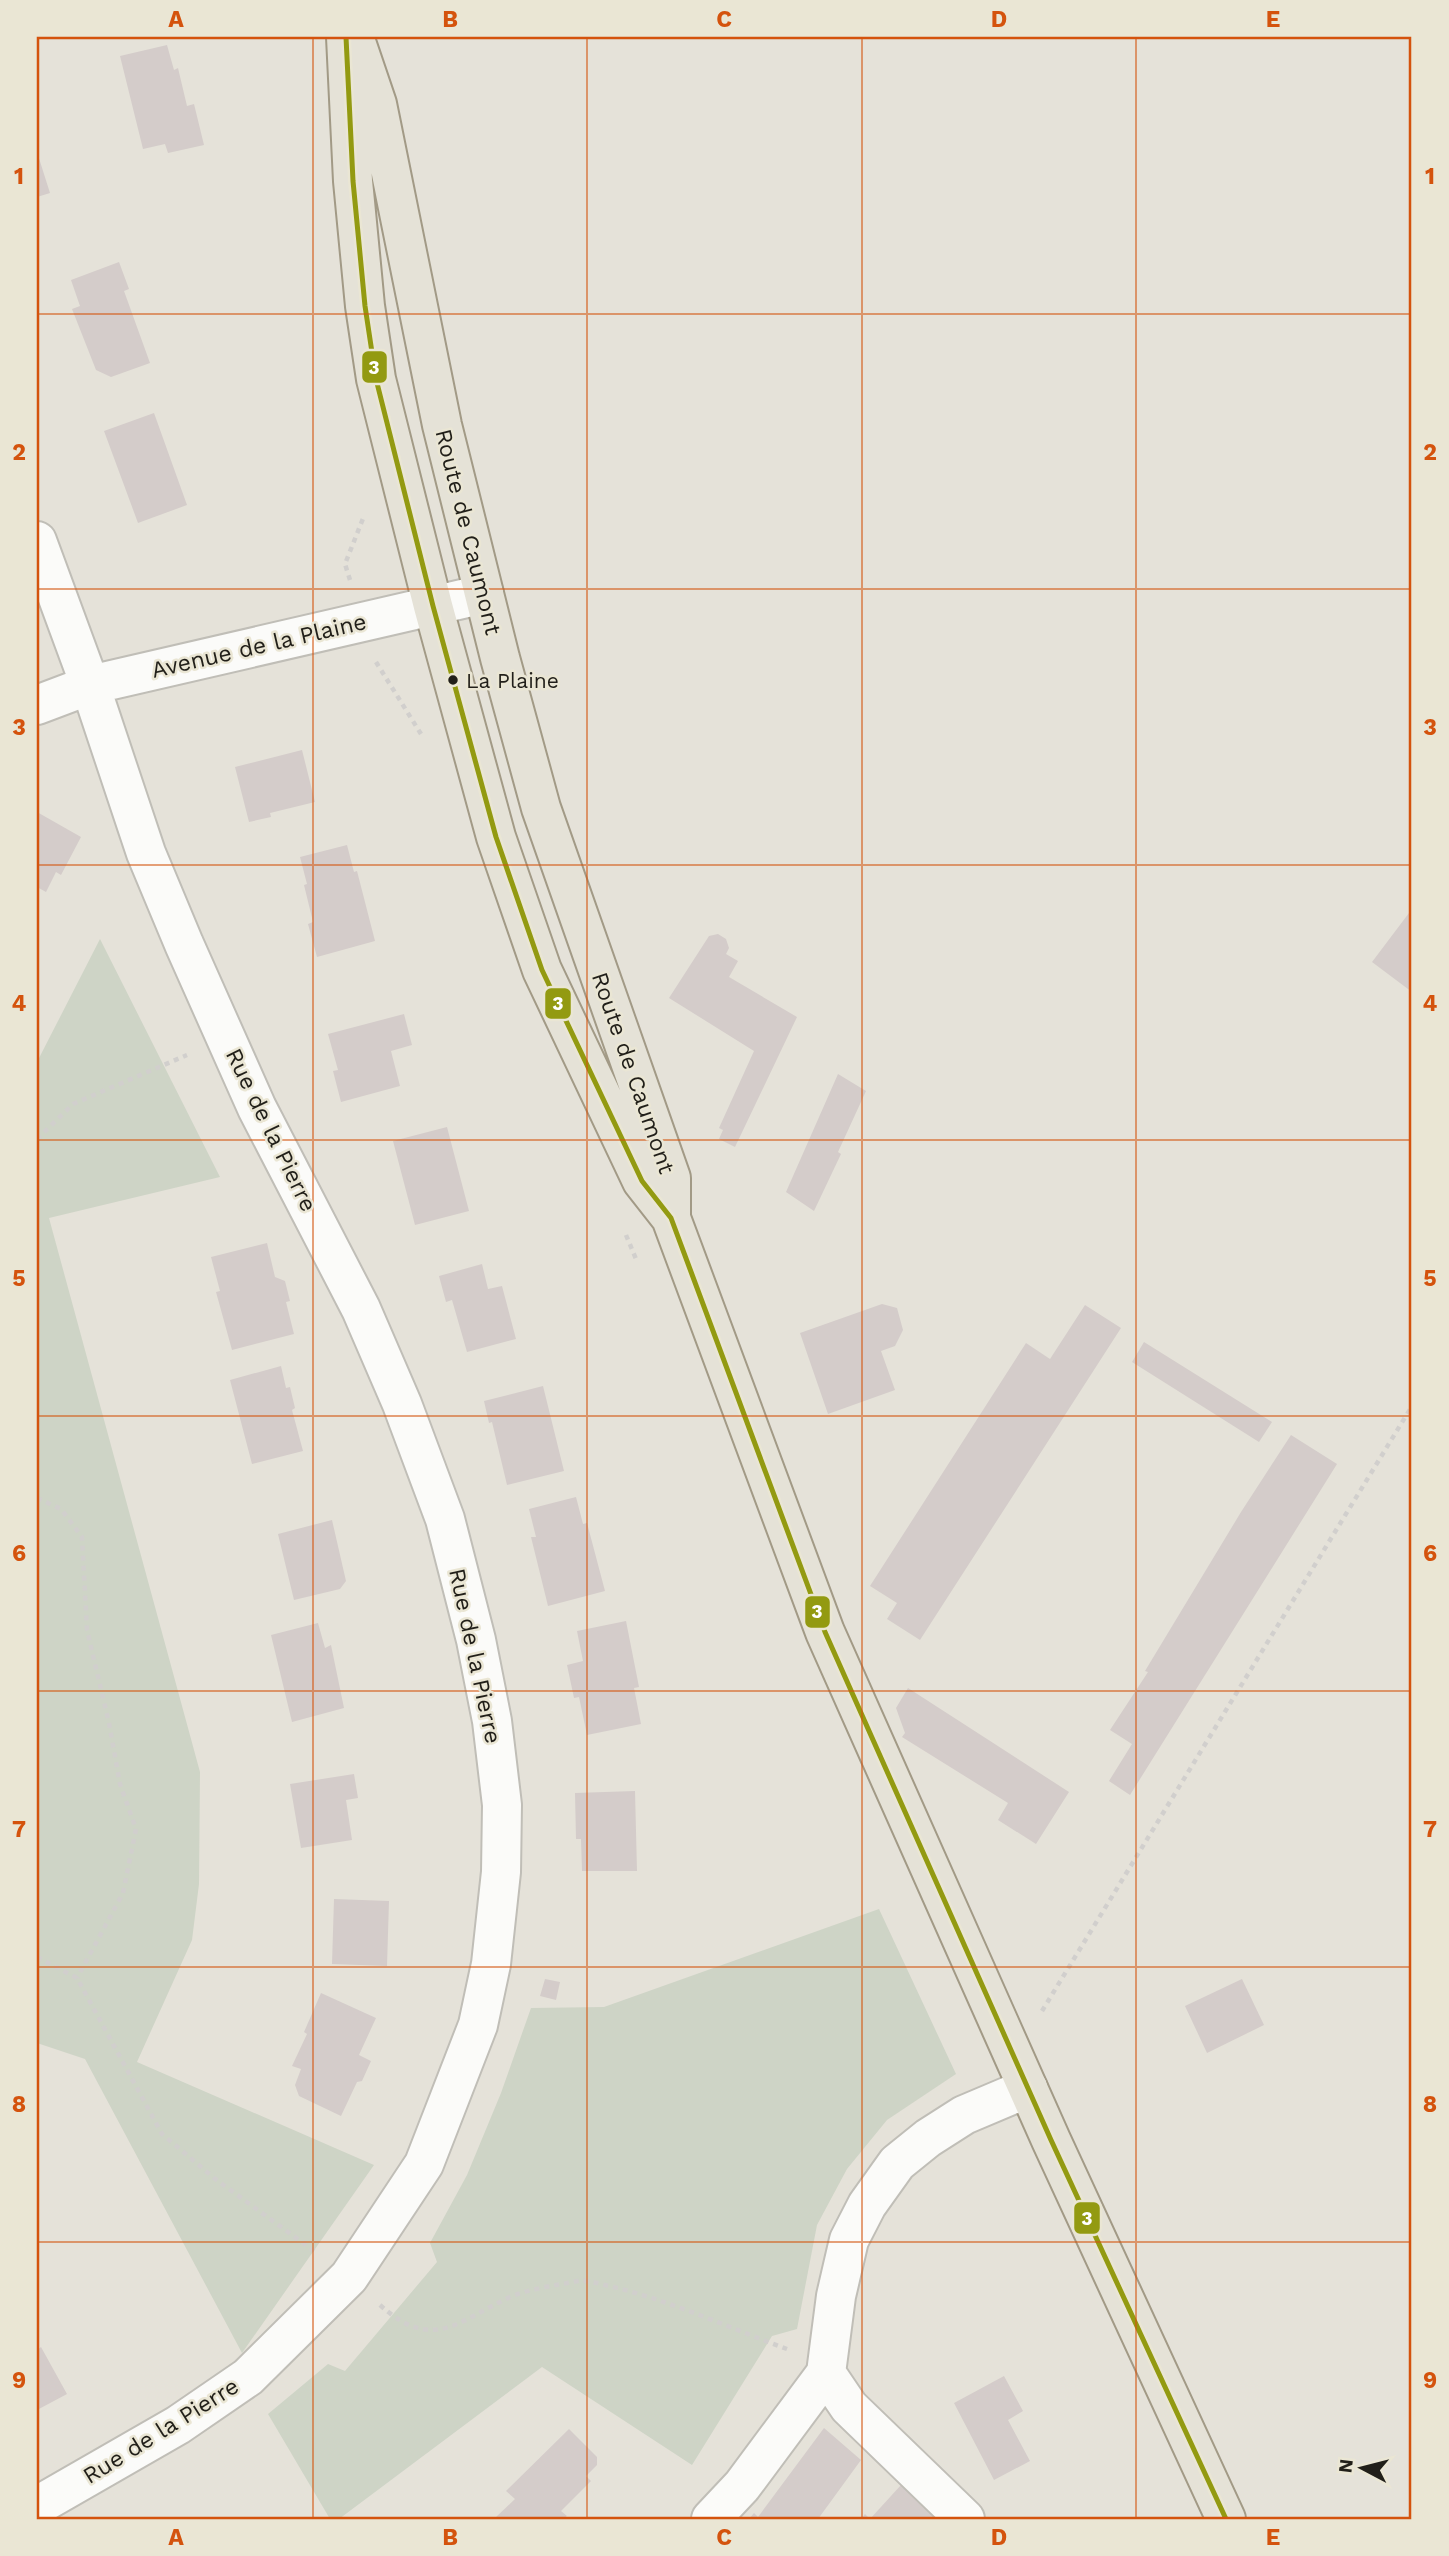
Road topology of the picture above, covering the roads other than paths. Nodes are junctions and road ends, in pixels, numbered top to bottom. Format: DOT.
graph roads {
  1 [pos="345,37"];
  2 [pos="354,37"];
  3 [pos="37,541"];
  4 [pos="484,594"];
  5 [pos="433,606"];
  6 [pos="90,685"];
  7 [pos="37,705"];
  8 [pos="671,1219"];
  9 [pos="1021,2072"];
  10 [pos="826,2372"];
  11 [pos="37,2506"];
  12 [pos="711,2519"];
  13 [pos="965,2519"];
  14 [pos="1226,2519"];
  1 -- 5 [label="main road, Route de Caumont"];
  2 -- 4 [label="main road, Route de Caumont"];
  3 -- 6 [label="street, Rue de la Pierre"];
  4 -- 5 [label="street, Avenue de la Plaine"];
  4 -- 8 [label="main road, Route de Caumont"];
  5 -- 6 [label="street, Avenue de la Plaine"];
  5 -- 8 [label="main road, Route de Caumont"];
  6 -- 7 [label="street, Avenue de la Plaine"];
  6 -- 11 [label="street, Rue de la Pierre"];
  8 -- 9 [label="main road, Route de Caumont"];
  9 -- 10 [label="street"];
  9 -- 14 [label="main road, Route de Caumont"];
  10 -- 12 [label="street"];
  10 -- 13 [label="street"];
}
